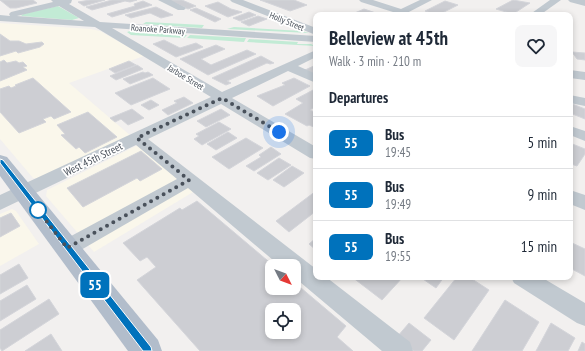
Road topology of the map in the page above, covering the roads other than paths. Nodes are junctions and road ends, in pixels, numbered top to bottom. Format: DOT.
graph roads {
  1 [pos="163,0"];
  2 [pos="235,0"];
  3 [pos="364,0"];
  4 [pos="427,0"];
  5 [pos="556,0"];
  6 [pos="572,0"];
  7 [pos="62,1"];
  8 [pos="585,3"];
  9 [pos="181,8"];
  10 [pos="396,12"];
  11 [pos="401,12"];
  12 [pos="538,12"];
  13 [pos="0,18"];
  14 [pos="98,25"];
  15 [pos="313,31"];
  16 [pos="313,39"];
  17 [pos="313,54"];
  18 [pos="288,66"];
  19 [pos="573,74"];
  20 [pos="585,76"];
  21 [pos="313,78"];
  22 [pos="222,98"];
  23 [pos="573,100"];
  24 [pos="585,102"];
  25 [pos="573,131"];
  26 [pos="585,136"];
  27 [pos="137,138"];
  28 [pos="313,152"];
  29 [pos="0,162"];
  30 [pos="189,180"];
  31 [pos="24,192"];
  32 [pos="573,197"];
  33 [pos="0,203"];
  34 [pos="585,203"];
  35 [pos="67,248"];
  36 [pos="527,280"];
  37 [pos="585,314"];
  38 [pos="147,351"];
  39 [pos="401,351"];
  1 -- 9 [label="street"];
  2 -- 15 [label="street, Holly Street"];
  3 -- 10 [label="street"];
  4 -- 11 [label="street"];
  5 -- 12 [label="street"];
  6 -- 8 [label="street"];
  7 -- 13 [label="street"];
  7 -- 14 [label="street, Jarboe Street"];
  13 -- 14 [label="street, Roanoke Parkway"];
  14 -- 16 [label="street, Roanoke Parkway"];
  14 -- 22 [label="street, Jarboe Street"];
  17 -- 18 [label="street, West 45th Street"];
  18 -- 21 [label="street"];
  18 -- 22 [label="street, West 45th Street"];
  19 -- 20 [label="street"];
  22 -- 27 [label="street, West 45th Street"];
  22 -- 28 [label="street, Jarboe Street"];
  23 -- 24 [label="street"];
  25 -- 26 [label="street"];
  27 -- 30 [label="street"];
  27 -- 31 [label="street, West 45th Street"];
  29 -- 31 [label="main road"];
  30 -- 35 [label="street"];
  30 -- 39 [label="street"];
  31 -- 33 [label="street, West 45th Street"];
  31 -- 35 [label="main road"];
  32 -- 34 [label="street"];
  35 -- 38 [label="main road"];
  36 -- 37 [label="street"];
}
